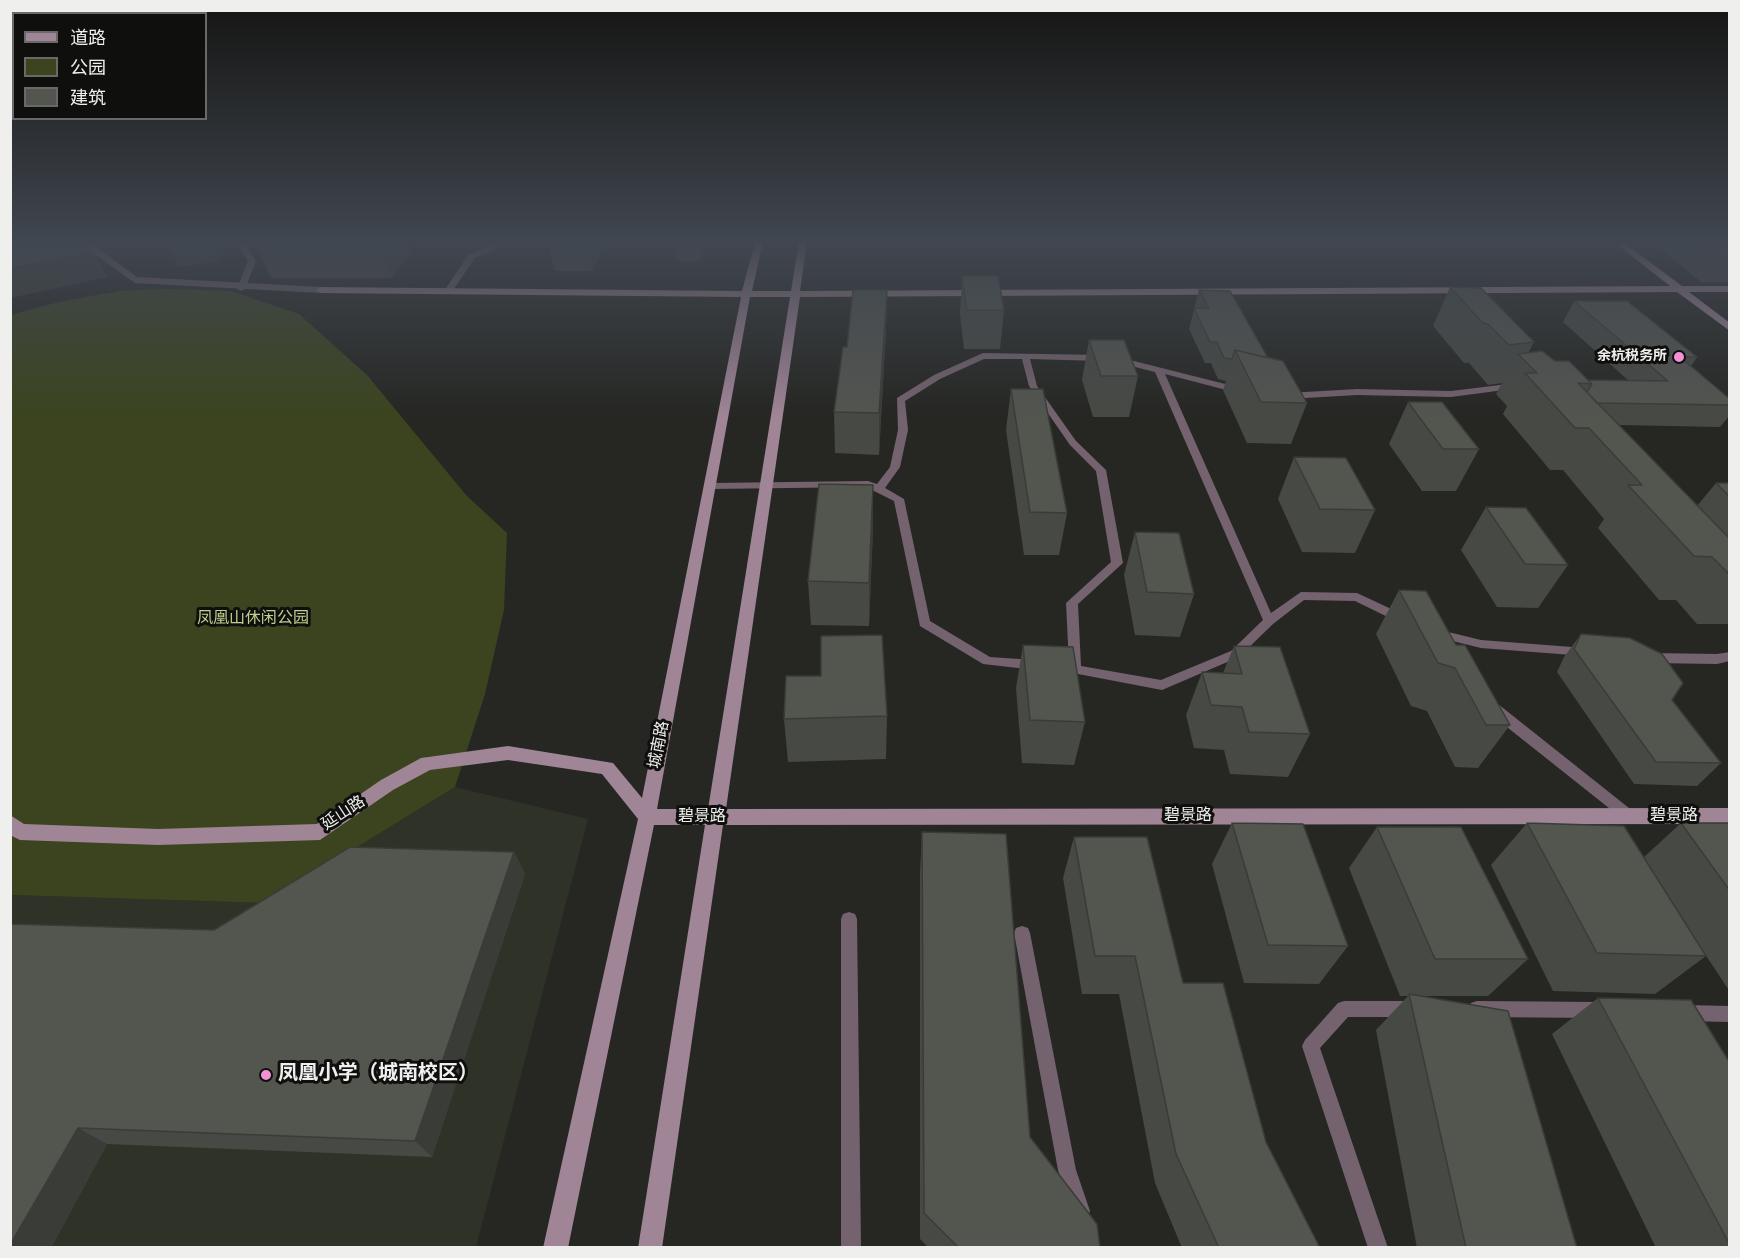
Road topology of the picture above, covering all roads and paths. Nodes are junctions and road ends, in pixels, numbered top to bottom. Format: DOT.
graph roads {
  1 [pos="745,301"];
  2 [pos="794,301"];
  3 [pos="1694,301"];
  4 [pos="1730,328"];
  5 [pos="1025,356"];
  6 [pos="1158,369"];
  7 [pos="1526,385"];
  8 [pos="1249,392"];
  9 [pos="1278,396"];
  10 [pos="766,485"];
  11 [pos="711,486"];
  12 [pos="879,489"];
  13 [pos="1269,621"];
  14 [pos="1595,653"];
  15 [pos="1730,656"];
  16 [pos="1638,657"];
  17 [pos="1075,669"];
  18 [pos="1486,702"];
  19 [pos="716,816"];
  20 [pos="1629,816"];
  21 [pos="1730,816"];
  22 [pos="646,817"];
  23 [pos="10,823"];
  24 [pos="849,919"];
  25 [pos="1022,933"];
  26 [pos="1425,1009"];
  27 [pos="1459,1009"];
  28 [pos="1611,1011"];
  29 [pos="1670,1013"];
  30 [pos="1730,1014"];
  31 [pos="1085,1226"];
  32 [pos="555,1248"];
  33 [pos="650,1248"];
  34 [pos="851,1248"];
  35 [pos="1378,1248"];
  1 -- 11 [label="street, 城南路"];
  2 -- 10 [label="street"];
  3 -- 4 [label="street"];
  5 -- 6 [label="lane"];
  5 -- 12 [label="lane"];
  5 -- 17 [label="lane"];
  6 -- 8 [label="lane"];
  6 -- 13 [label="lane"];
  7 -- 9 [label="lane"];
  10 -- 11 [label="lane"];
  10 -- 12 [label="lane"];
  10 -- 19 [label="street"];
  11 -- 22 [label="street, 城南路"];
  12 -- 17 [label="lane"];
  13 -- 14 [label="lane"];
  13 -- 17 [label="lane"];
  15 -- 16 [label="lane"];
  18 -- 20 [label="lane"];
  19 -- 20 [label="street, 碧景路"];
  19 -- 22 [label="street, 碧景路"];
  19 -- 33 [label="street"];
  20 -- 21 [label="street, 碧景路"];
  22 -- 23 [label="street, 延山路"];
  22 -- 32 [label="street, 城南路"];
  24 -- 34 [label="lane"];
  25 -- 31 [label="lane"];
  26 -- 35 [label="lane"];
  27 -- 28 [label="lane"];
  29 -- 30 [label="lane"];
}
